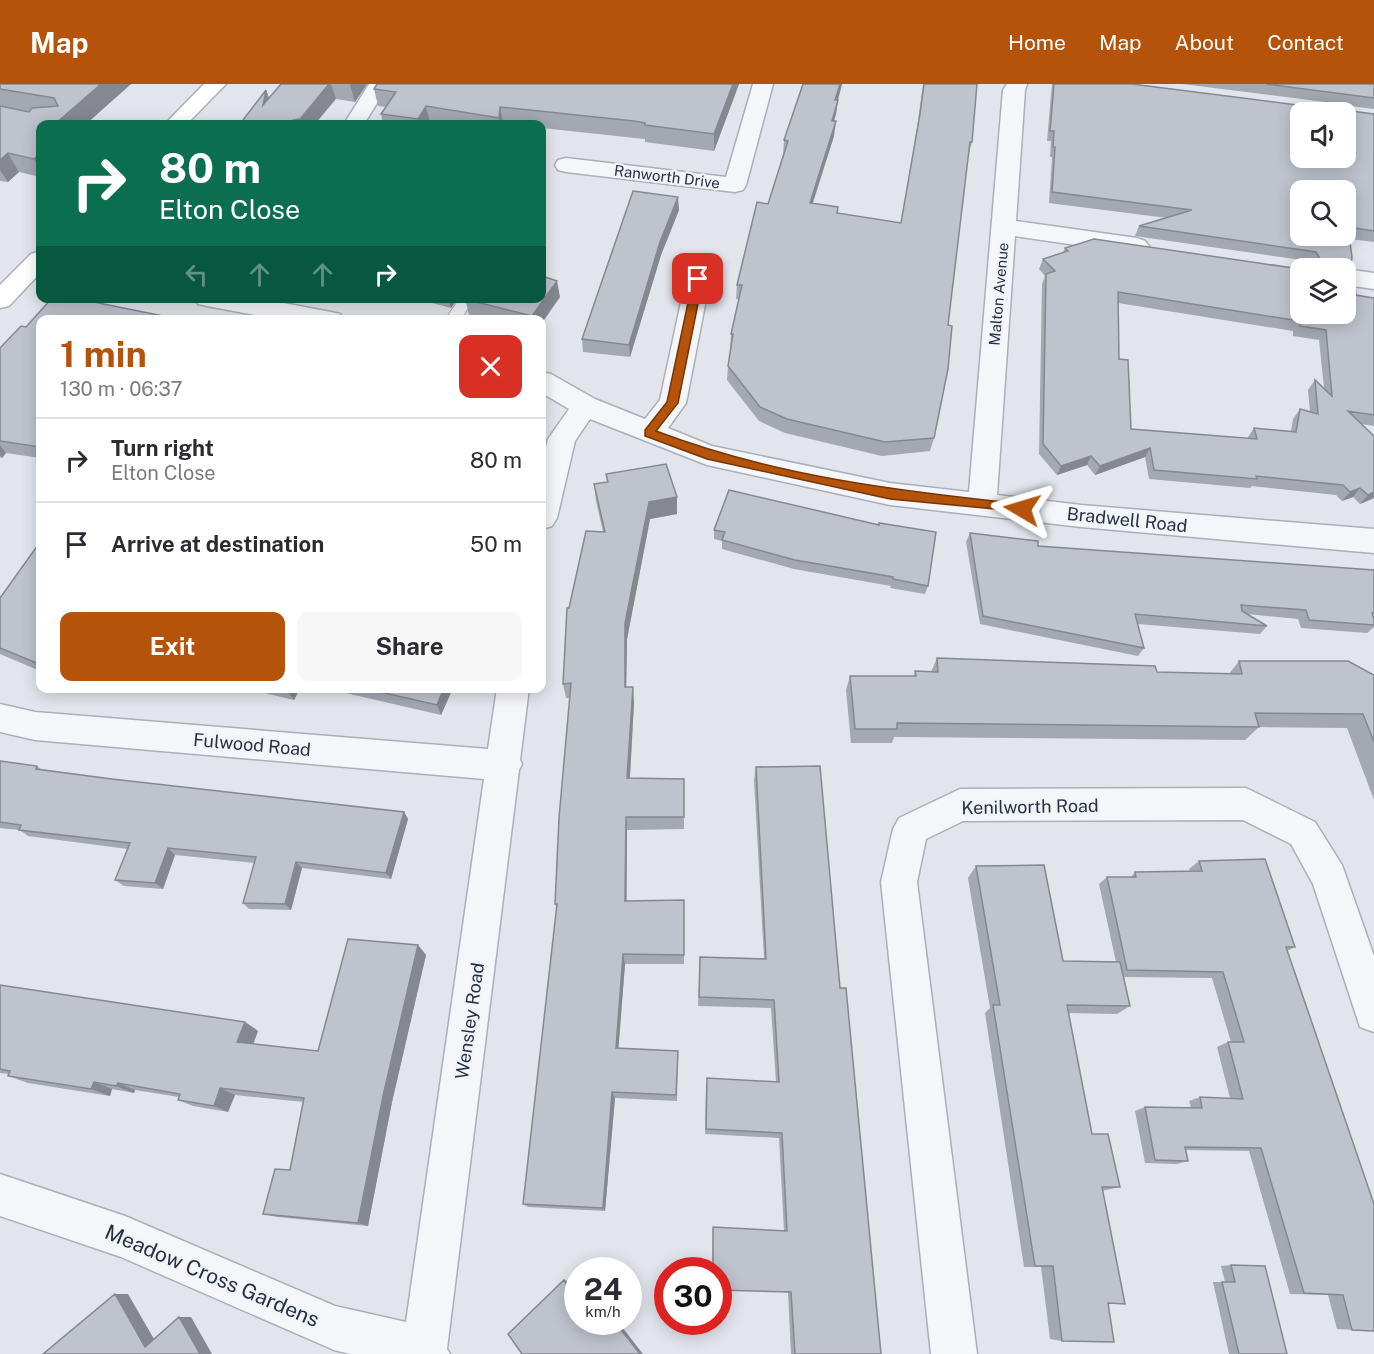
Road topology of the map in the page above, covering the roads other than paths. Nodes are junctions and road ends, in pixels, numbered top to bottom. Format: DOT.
graph roads {
  1 [pos="216,84"];
  2 [pos="379,84"];
  3 [pos="763,84"];
  4 [pos="1017,84"];
  5 [pos="179,120"];
  6 [pos="356,120"];
  7 [pos="566,165"];
  8 [pos="1005,227"];
  9 [pos="1159,249"];
  10 [pos="36,267"];
  11 [pos="1356,278"];
  12 [pos="698,279"];
  13 [pos="1374,281"];
  14 [pos="0,300"];
  15 [pos="232,303"];
  16 [pos="293,315"];
  17 [pos="546,383"];
  18 [pos="585,406"];
  19 [pos="649,433"];
  20 [pos="546,502"];
  21 [pos="982,504"];
  22 [pos="1374,541"];
  23 [pos="512,693"];
  24 [pos="0,718"];
  25 [pos="505,764"];
  26 [pos="1374,1013"];
  27 [pos="0,1195"];
  28 [pos="426,1351"];
  29 [pos="954,1354"];
  1 -- 5 [label="main road"];
  2 -- 6 [label="street"];
  3 -- 7 [label="street, Ranworth Drive"];
  4 -- 8 [label="street, Malton Avenue"];
  8 -- 9 [label="street"];
  8 -- 21 [label="street, Malton Avenue"];
  10 -- 14 [label="main road"];
  11 -- 13 [label="street"];
  12 -- 19 [label="street"];
  15 -- 16 [label="street"];
  17 -- 18 [label="street, Bradwell Road"];
  18 -- 19 [label="street, Bradwell Road"];
  18 -- 20 [label="street"];
  19 -- 21 [label="street, Bradwell Road"];
  21 -- 22 [label="street, Bradwell Road"];
  23 -- 25 [label="street, Wensley Road"];
  24 -- 25 [label="street, Fulwood Road"];
  25 -- 28 [label="street, Wensley Road"];
  26 -- 29 [label="street, Kenilworth Road"];
  27 -- 28 [label="street, Meadow Cross Gardens"];
}
